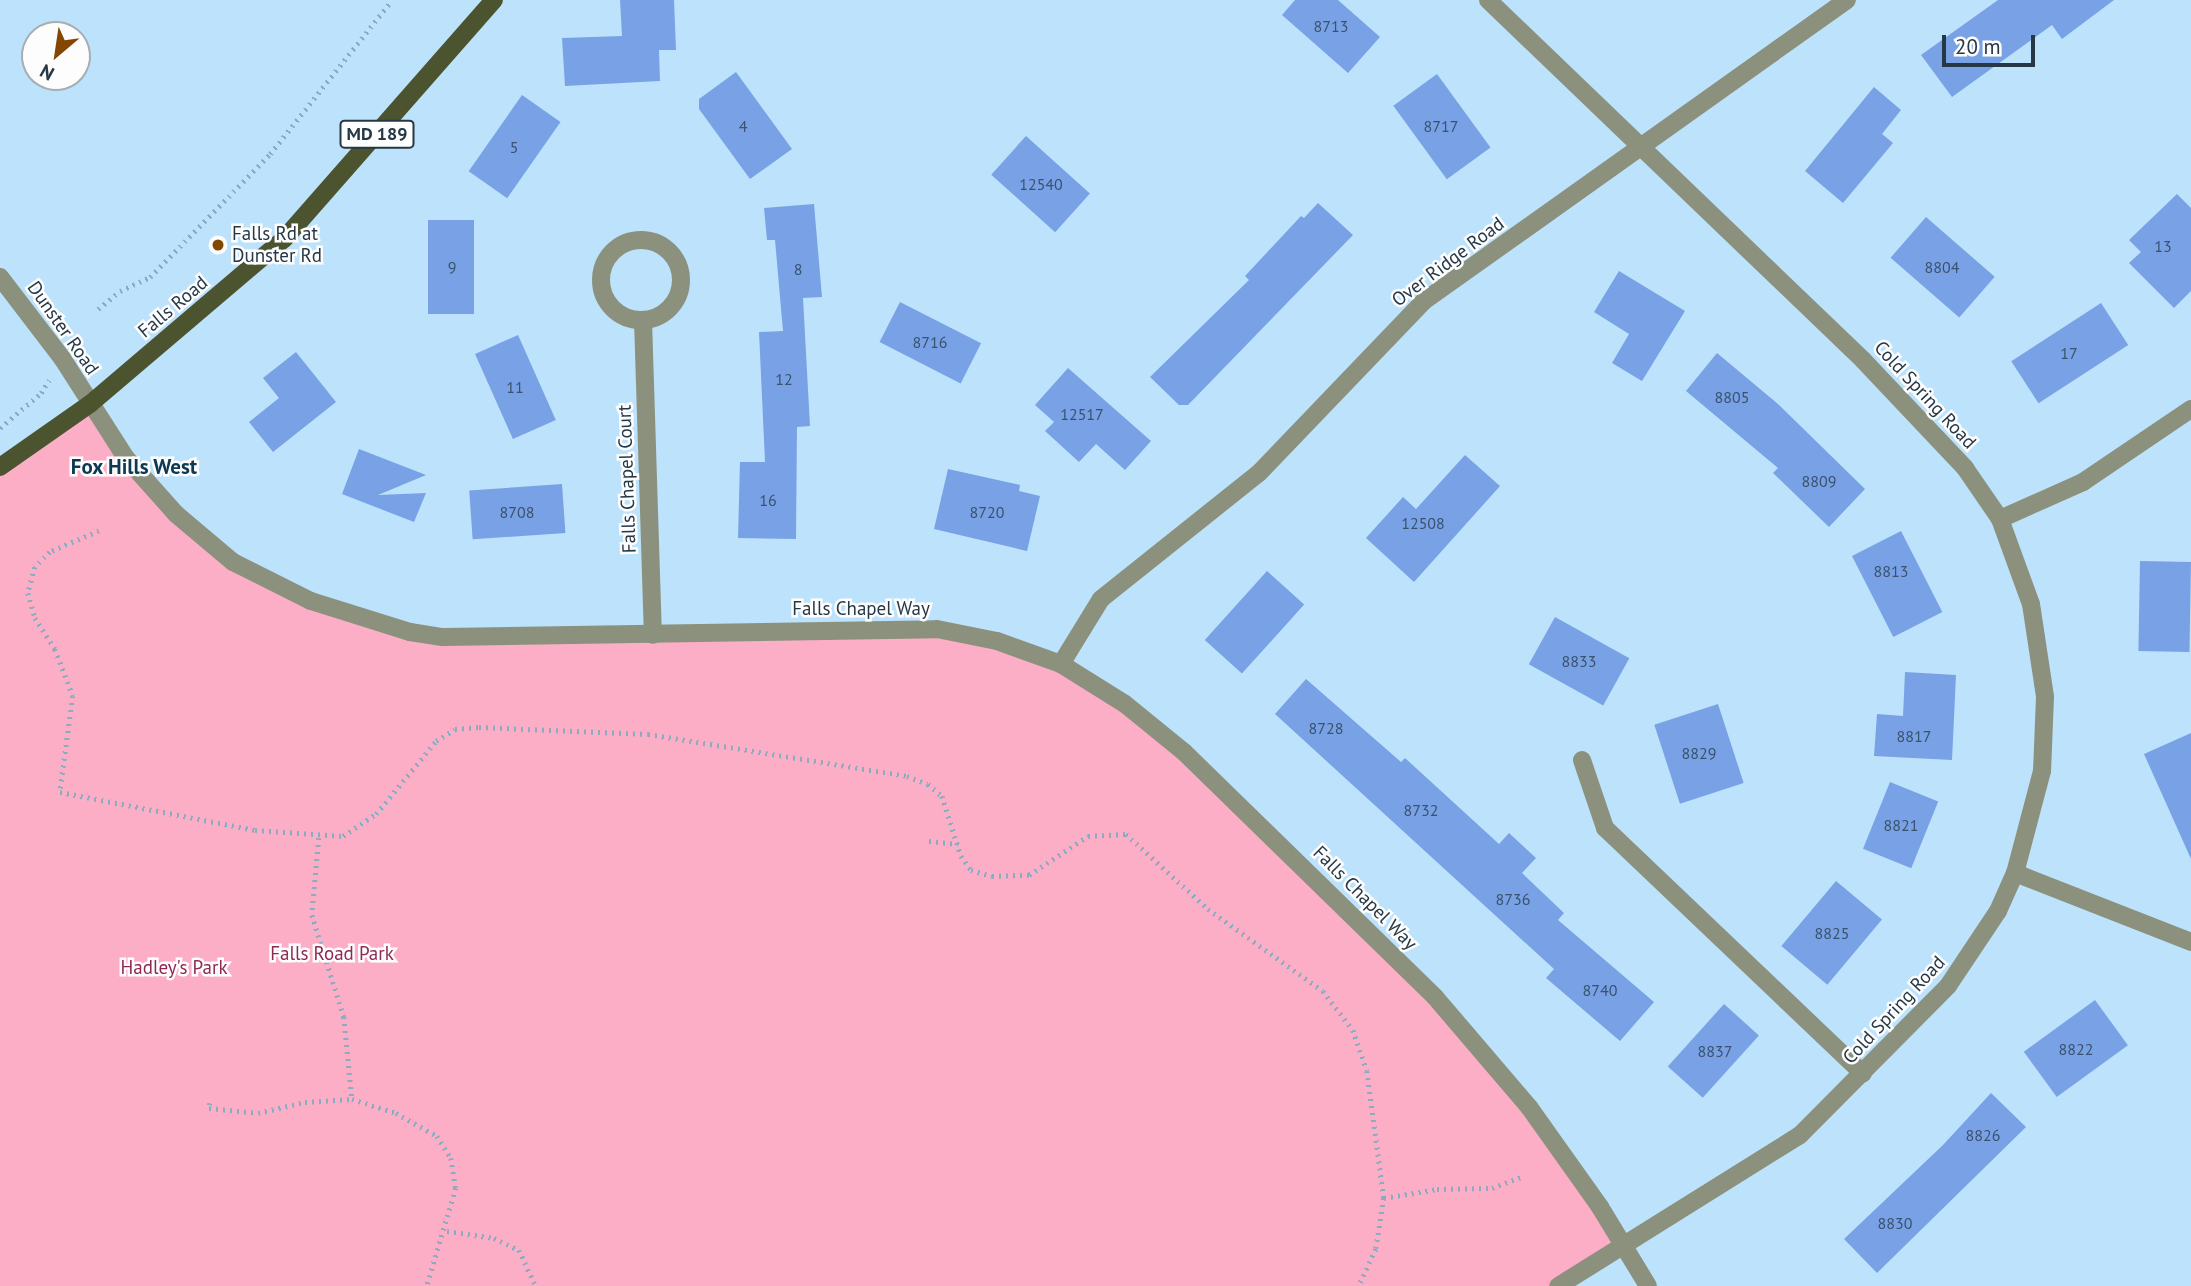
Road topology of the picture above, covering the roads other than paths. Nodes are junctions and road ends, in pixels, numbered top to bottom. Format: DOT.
graph roads {
  1 [pos="494,0"];
  2 [pos="1488,0"];
  3 [pos="1846,0"];
  4 [pos="1641,147"];
  5 [pos="0,277"];
  6 [pos="643,320"];
  7 [pos="90,404"];
  8 [pos="2191,409"];
  9 [pos="0,467"];
  10 [pos="2000,519"];
  11 [pos="653,635"];
  12 [pos="1061,664"];
  13 [pos="1583,760"];
  14 [pos="2015,873"];
  15 [pos="2191,942"];
  16 [pos="1863,1074"];
  17 [pos="1625,1244"];
  18 [pos="1558,1286"];
  19 [pos="1648,1286"];
  1 -- 7 [label="main road, Falls Road / MD 189"];
  2 -- 4 [label="street, Cold Spring Road"];
  3 -- 4 [label="street, Over Ridge Road"];
  4 -- 10 [label="street, Cold Spring Road"];
  4 -- 12 [label="street, Over Ridge Road"];
  5 -- 7 [label="street, Dunster Road"];
  6 -- 6 [label="street"];
  6 -- 11 [label="street, Falls Chapel Court"];
  7 -- 9 [label="main road, Falls Road / MD 189"];
  7 -- 11 [label="street, Falls Chapel Way"];
  8 -- 10 [label="street"];
  10 -- 14 [label="street, Cold Spring Road"];
  11 -- 12 [label="street, Falls Chapel Way"];
  12 -- 17 [label="street, Falls Chapel Way"];
  13 -- 16 [label="street"];
  14 -- 15 [label="street"];
  14 -- 16 [label="street, Cold Spring Road"];
  16 -- 17 [label="street, Cold Spring Road"];
  17 -- 18 [label="street, Cold Spring Road"];
  17 -- 19 [label="street, Falls Chapel Way"];
}
